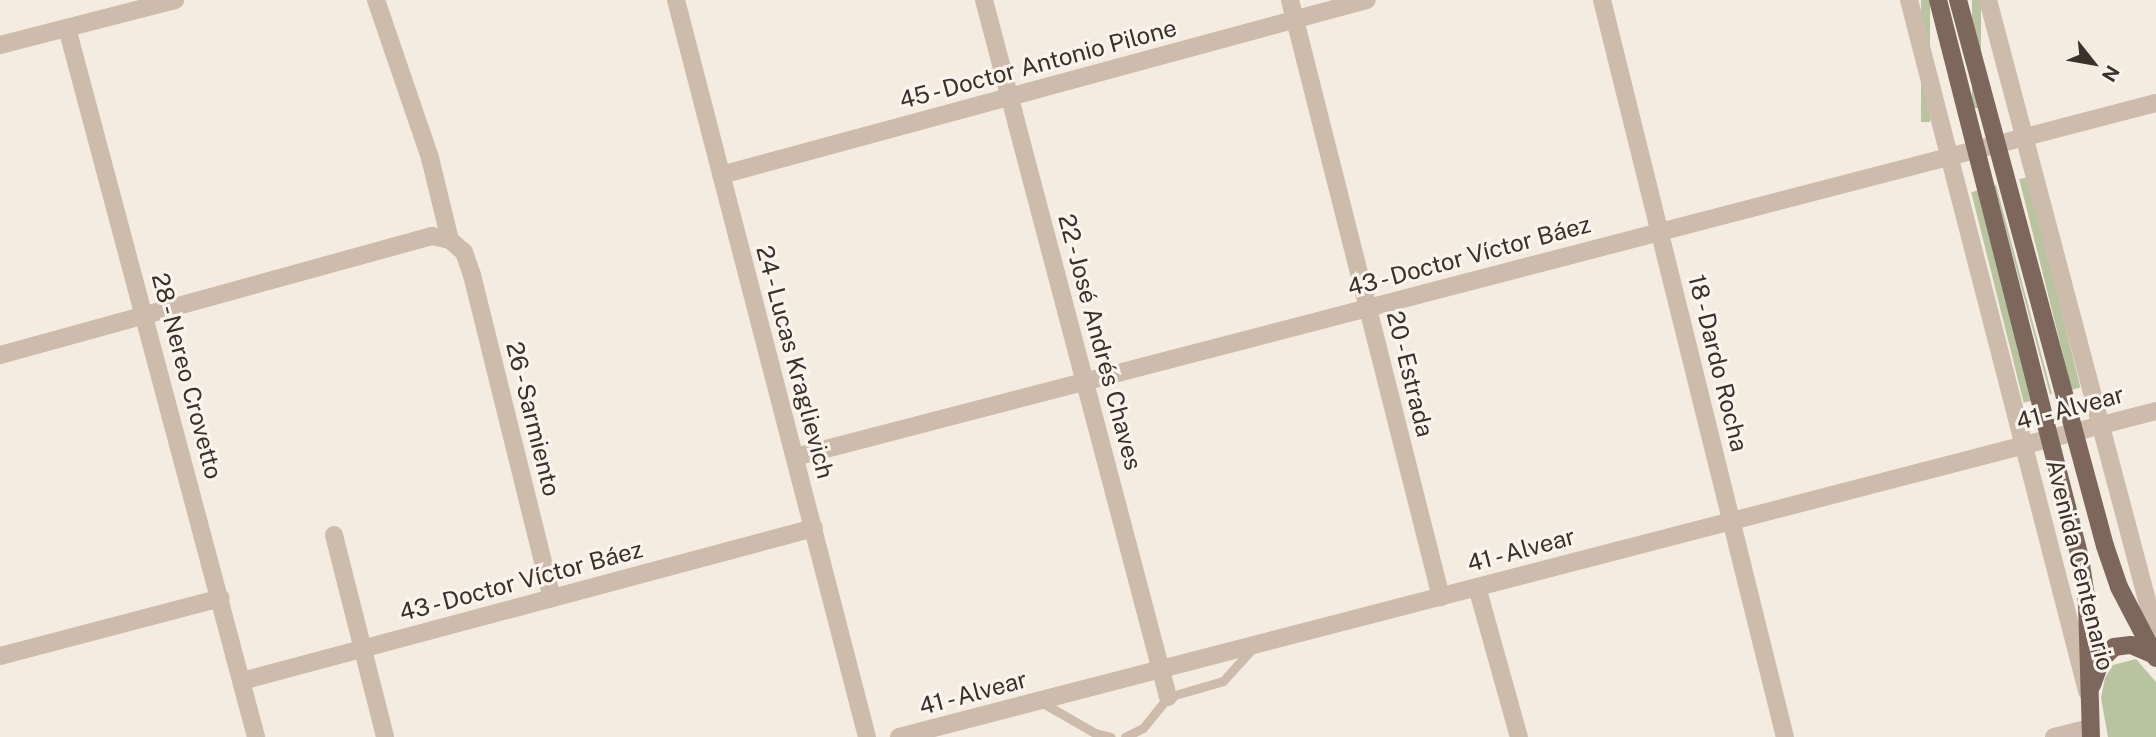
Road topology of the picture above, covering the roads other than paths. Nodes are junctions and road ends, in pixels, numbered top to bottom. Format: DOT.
graph roads {
  1 [pos="175,0"];
  2 [pos="376,0"];
  3 [pos="676,0"];
  4 [pos="984,0"];
  5 [pos="1290,0"];
  6 [pos="1367,0"];
  7 [pos="1602,0"];
  8 [pos="1909,0"];
  9 [pos="1938,0"];
  10 [pos="1958,0"];
  11 [pos="1988,0"];
  12 [pos="1295,18"];
  13 [pos="67,28"];
  14 [pos="0,45"];
  15 [pos="1011,98"];
  16 [pos="2156,103"];
  17 [pos="2024,137"];
  18 [pos="1996,145"];
  19 [pos="1978,149"];
  20 [pos="1948,157"];
  21 [pos="721,175"];
  22 [pos="1661,231"];
  23 [pos="450,240"];
  24 [pos="1368,308"];
  25 [pos="145,313"];
  26 [pos="0,355"];
  27 [pos="1084,382"];
  28 [pos="2156,411"];
  29 [pos="2099,426"];
  30 [pos="2072,433"];
  31 [pos="2053,438"];
  32 [pos="2026,445"];
  33 [pos="794,457"];
  34 [pos="1731,522"];
  35 [pos="814,528"];
  36 [pos="334,535"];
  37 [pos="1477,587"];
  38 [pos="1441,597"];
  39 [pos="221,598"];
  40 [pos="552,598"];
  41 [pos="2156,634"];
  42 [pos="1255,645"];
  43 [pos="363,649"];
  44 [pos="0,656"];
  45 [pos="2154,656"];
  46 [pos="1161,669"];
  47 [pos="242,681"];
  48 [pos="2088,695"];
  49 [pos="1168,697"];
  50 [pos="1039,701"];
  51 [pos="2090,733"];
  52 [pos="256,737"];
  53 [pos="385,737"];
  54 [pos="867,737"];
  55 [pos="899,737"];
  56 [pos="1111,737"];
  57 [pos="1125,737"];
  58 [pos="1519,737"];
  59 [pos="1785,737"];
  60 [pos="2054,737"];
  1 -- 13 [label="street"];
  2 -- 23 [label="street"];
  3 -- 21 [label="street, 24 - Lucas Kraglievich"];
  4 -- 15 [label="street, 22 - José Andrés Chaves"];
  5 -- 12 [label="street, 20 - Estrada"];
  6 -- 12 [label="street, 45 - Doctor Antonio Pilone"];
  7 -- 22 [label="street, 18 - Dardo Rocha"];
  8 -- 20 [label="street, Avenida Centenario"];
  9 -- 19 [label="main road, Avenida Centenario"];
  10 -- 18 [label="main road, Avenida Centenario"];
  11 -- 17 [label="street"];
  12 -- 15 [label="street, 45 - Doctor Antonio Pilone"];
  12 -- 24 [label="street, 20 - Estrada"];
  13 -- 14 [label="street"];
  13 -- 25 [label="street, 28 - Nereo Crovetto"];
  15 -- 21 [label="street, 45 - Doctor Antonio Pilone"];
  15 -- 27 [label="street, 22 - José Andrés Chaves"];
  16 -- 17 [label="street, 43 - Doctor Víctor Báez"];
  17 -- 18 [label="street, 43 - Doctor Víctor Báez"];
  17 -- 29 [label="street"];
  18 -- 19 [label="street, 43 - Doctor Víctor Báez"];
  18 -- 30 [label="main road, Avenida Centenario"];
  19 -- 20 [label="street, 43 - Doctor Víctor Báez"];
  19 -- 31 [label="main road, Avenida Centenario"];
  20 -- 22 [label="street, 43 - Doctor Víctor Báez"];
  20 -- 32 [label="street, Avenida Centenario"];
  21 -- 33 [label="street, 24 - Lucas Kraglievich"];
  22 -- 24 [label="street, 43 - Doctor Víctor Báez"];
  22 -- 34 [label="street, 18 - Dardo Rocha"];
  23 -- 25 [label="street"];
  23 -- 40 [label="street, 26 - Sarmiento"];
  24 -- 27 [label="street, 43 - Doctor Víctor Báez"];
  24 -- 38 [label="street, 20 - Estrada"];
  25 -- 26 [label="street"];
  25 -- 39 [label="street, 28 - Nereo Crovetto"];
  27 -- 33 [label="street, 43 - Doctor Víctor Báez"];
  27 -- 46 [label="street, 22 - José Andrés Chaves"];
  28 -- 29 [label="street, 41 - Alvear"];
  29 -- 30 [label="street, 41 - Alvear"];
  29 -- 41 [label="street"];
  30 -- 31 [label="street, 41 - Alvear"];
  30 -- 45 [label="main road, Avenida Centenario"];
  31 -- 32 [label="street, 41 - Alvear"];
  31 -- 48 [label="main road, Avenida Centenario"];
  32 -- 34 [label="street, 41 - Alvear"];
  32 -- 48 [label="street, Avenida Centenario"];
  33 -- 35 [label="street, 24 - Lucas Kraglievich"];
  34 -- 37 [label="street, 41 - Alvear"];
  34 -- 59 [label="street, 18 - Dardo Rocha"];
  35 -- 40 [label="street, 43 - Doctor Víctor Báez"];
  35 -- 54 [label="street, 24 - Lucas Kraglievich"];
  36 -- 43 [label="street"];
  37 -- 38 [label="street, 41 - Alvear"];
  37 -- 58 [label="street"];
  38 -- 42 [label="street, 41 - Alvear"];
  39 -- 44 [label="street"];
  39 -- 47 [label="street, 28 - Nereo Crovetto"];
  40 -- 43 [label="street, 43 - Doctor Víctor Báez"];
  42 -- 46 [label="street, 41 - Alvear"];
  42 -- 49 [label="lane"];
  43 -- 47 [label="street, 43 - Doctor Víctor Báez"];
  43 -- 53 [label="street"];
  45 -- 48 [label="main road"];
  46 -- 49 [label="street, 22 - José Andrés Chaves"];
  46 -- 50 [label="street, 41 - Alvear"];
  47 -- 52 [label="street, 28 - Nereo Crovetto"];
  48 -- 51 [label="main road"];
  49 -- 57 [label="lane"];
  50 -- 55 [label="street, 41 - Alvear"];
  50 -- 56 [label="lane"];
  51 -- 60 [label="street"];
}
